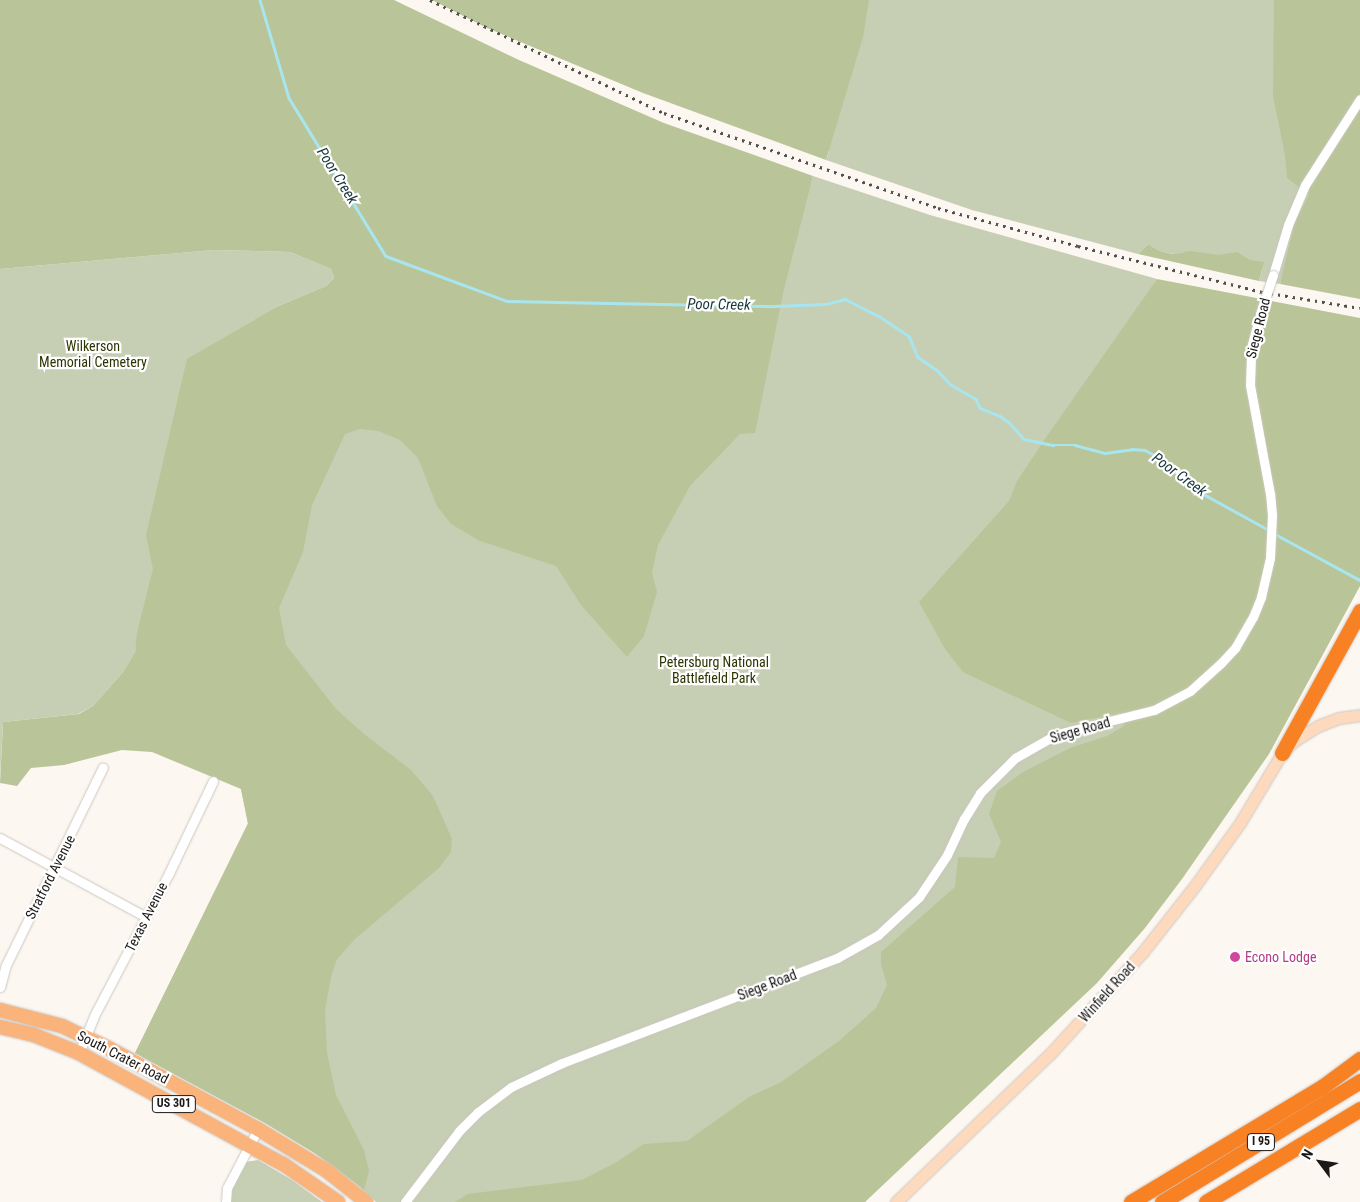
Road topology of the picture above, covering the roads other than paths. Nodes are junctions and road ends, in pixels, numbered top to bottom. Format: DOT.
graph roads {
  1 [pos="1360,98"];
  2 [pos="1360,611"];
  3 [pos="1360,715"];
  4 [pos="1282,753"];
  5 [pos="103,767"];
  6 [pos="213,781"];
  7 [pos="0,838"];
  8 [pos="55,869"];
  9 [pos="146,917"];
  10 [pos="3,962"];
  11 [pos="0,987"];
  12 [pos="0,1010"];
  13 [pos="0,1027"];
  14 [pos="85,1037"];
  15 [pos="79,1053"];
  16 [pos="1360,1059"];
  17 [pos="1360,1067"];
  18 [pos="1330,1082"];
  19 [pos="1360,1082"];
  20 [pos="1360,1109"];
  21 [pos="258,1129"];
  22 [pos="250,1145"];
  23 [pos="226,1202"];
  24 [pos="338,1202"];
  25 [pos="366,1202"];
  26 [pos="405,1202"];
  27 [pos="896,1202"];
  28 [pos="1131,1202"];
  29 [pos="1162,1202"];
  30 [pos="1206,1202"];
  1 -- 26 [label="street, Siege Road, bridge"];
  2 -- 4 [label="highway"];
  3 -- 4 [label="main road, Winfield Road"];
  4 -- 27 [label="main road, Winfield Road"];
  5 -- 8 [label="street, Stratford Avenue"];
  6 -- 9 [label="street, Texas Avenue"];
  7 -- 8 [label="street"];
  8 -- 9 [label="street"];
  8 -- 10 [label="street, Stratford Avenue"];
  9 -- 14 [label="street, Texas Avenue"];
  10 -- 11 [label="street, Stratford Avenue"];
  12 -- 14 [label="main road, South Crater Road / US 301"];
  13 -- 15 [label="main road, South Crater Road / US 301"];
  14 -- 15 [label="street, Texas Avenue"];
  14 -- 21 [label="main road, South Crater Road / US 301"];
  15 -- 22 [label="main road, South Crater Road / US 301"];
  16 -- 18 [label="highway"];
  17 -- 18 [label="highway"];
  18 -- 28 [label="highway"];
  19 -- 29 [label="highway, I 95"];
  20 -- 30 [label="highway, I 95"];
  21 -- 22 [label="street"];
  21 -- 25 [label="main road, South Crater Road / US 301"];
  22 -- 23 [label="street"];
  22 -- 24 [label="main road, South Crater Road / US 301"];
}
